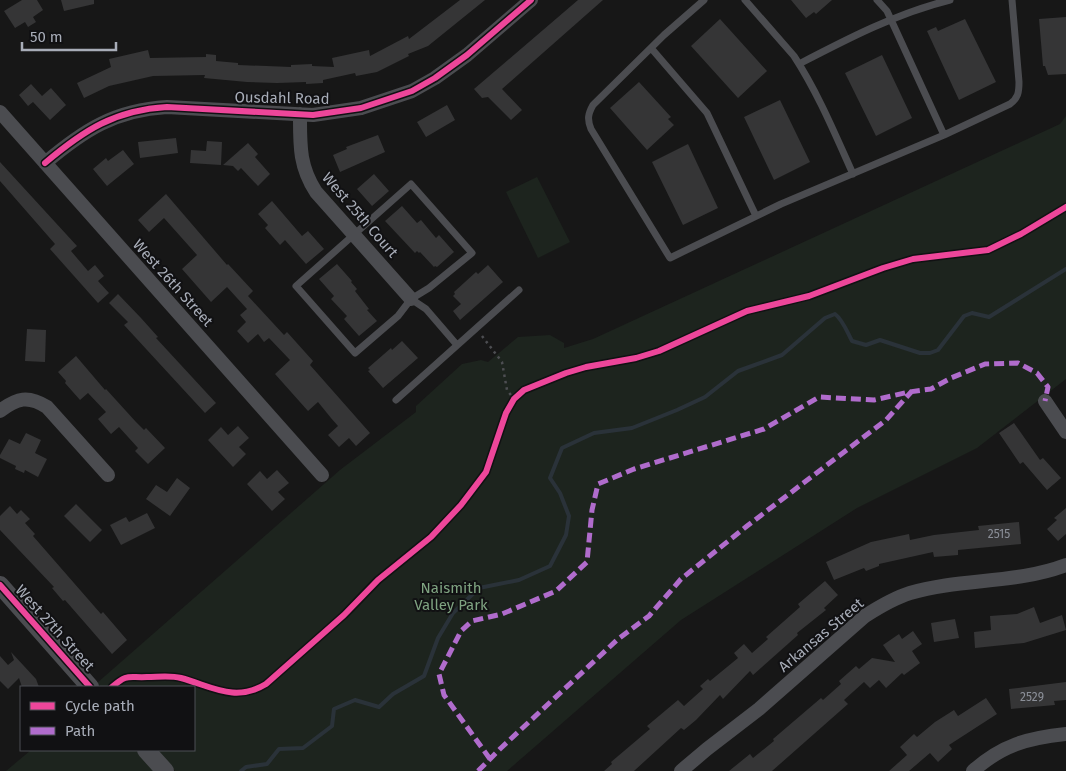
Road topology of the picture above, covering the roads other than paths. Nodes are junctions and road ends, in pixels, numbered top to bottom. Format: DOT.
graph roads {
  1 [pos="531,0"];
  2 [pos="704,0"];
  3 [pos="746,0"];
  4 [pos="877,0"];
  5 [pos="950,0"];
  6 [pos="1012,0"];
  7 [pos="892,20"];
  8 [pos="651,48"];
  9 [pos="799,64"];
  10 [pos="0,112"];
  11 [pos="300,114"];
  12 [pos="944,135"];
  13 [pos="45,163"];
  14 [pos="854,174"];
  15 [pos="756,216"];
  16 [pos="354,235"];
  17 [pos="519,290"];
  18 [pos="411,299"];
  19 [pos="457,345"];
  20 [pos="396,400"];
  21 [pos="1045,401"];
  22 [pos="0,411"];
  23 [pos="1066,432"];
  24 [pos="108,475"];
  25 [pos="322,475"];
  26 [pos="1066,566"];
  27 [pos="0,585"];
  28 [pos="89,686"];
  29 [pos="1066,734"];
  30 [pos="147,751"];
  31 [pos="165,771"];
  32 [pos="681,771"];
  33 [pos="973,771"];
  1 -- 11 [label="street, Ousdahl Road"];
  2 -- 8 [label="lane"];
  3 -- 9 [label="lane"];
  4 -- 7 [label="lane"];
  5 -- 7 [label="lane"];
  6 -- 12 [label="lane"];
  7 -- 9 [label="lane"];
  7 -- 12 [label="lane"];
  8 -- 15 [label="lane"];
  8 -- 15 [label="lane"];
  9 -- 14 [label="lane"];
  10 -- 13 [label="street, West 26th Street"];
  11 -- 13 [label="street, Ousdahl Road"];
  11 -- 16 [label="street, West 25th Court"];
  12 -- 14 [label="lane"];
  13 -- 25 [label="street, West 26th Street"];
  14 -- 15 [label="lane"];
  16 -- 18 [label="street, West 25th Court"];
  16 -- 18 [label="lane"];
  16 -- 18 [label="lane"];
  17 -- 19 [label="lane"];
  18 -- 19 [label="lane"];
  19 -- 20 [label="lane"];
  21 -- 23 [label="street"];
  22 -- 24 [label="street"];
  26 -- 32 [label="street, Arkansas Street"];
  27 -- 28 [label="street, West 27th Street"];
  29 -- 33 [label="street"];
  30 -- 31 [label="street"];
}
